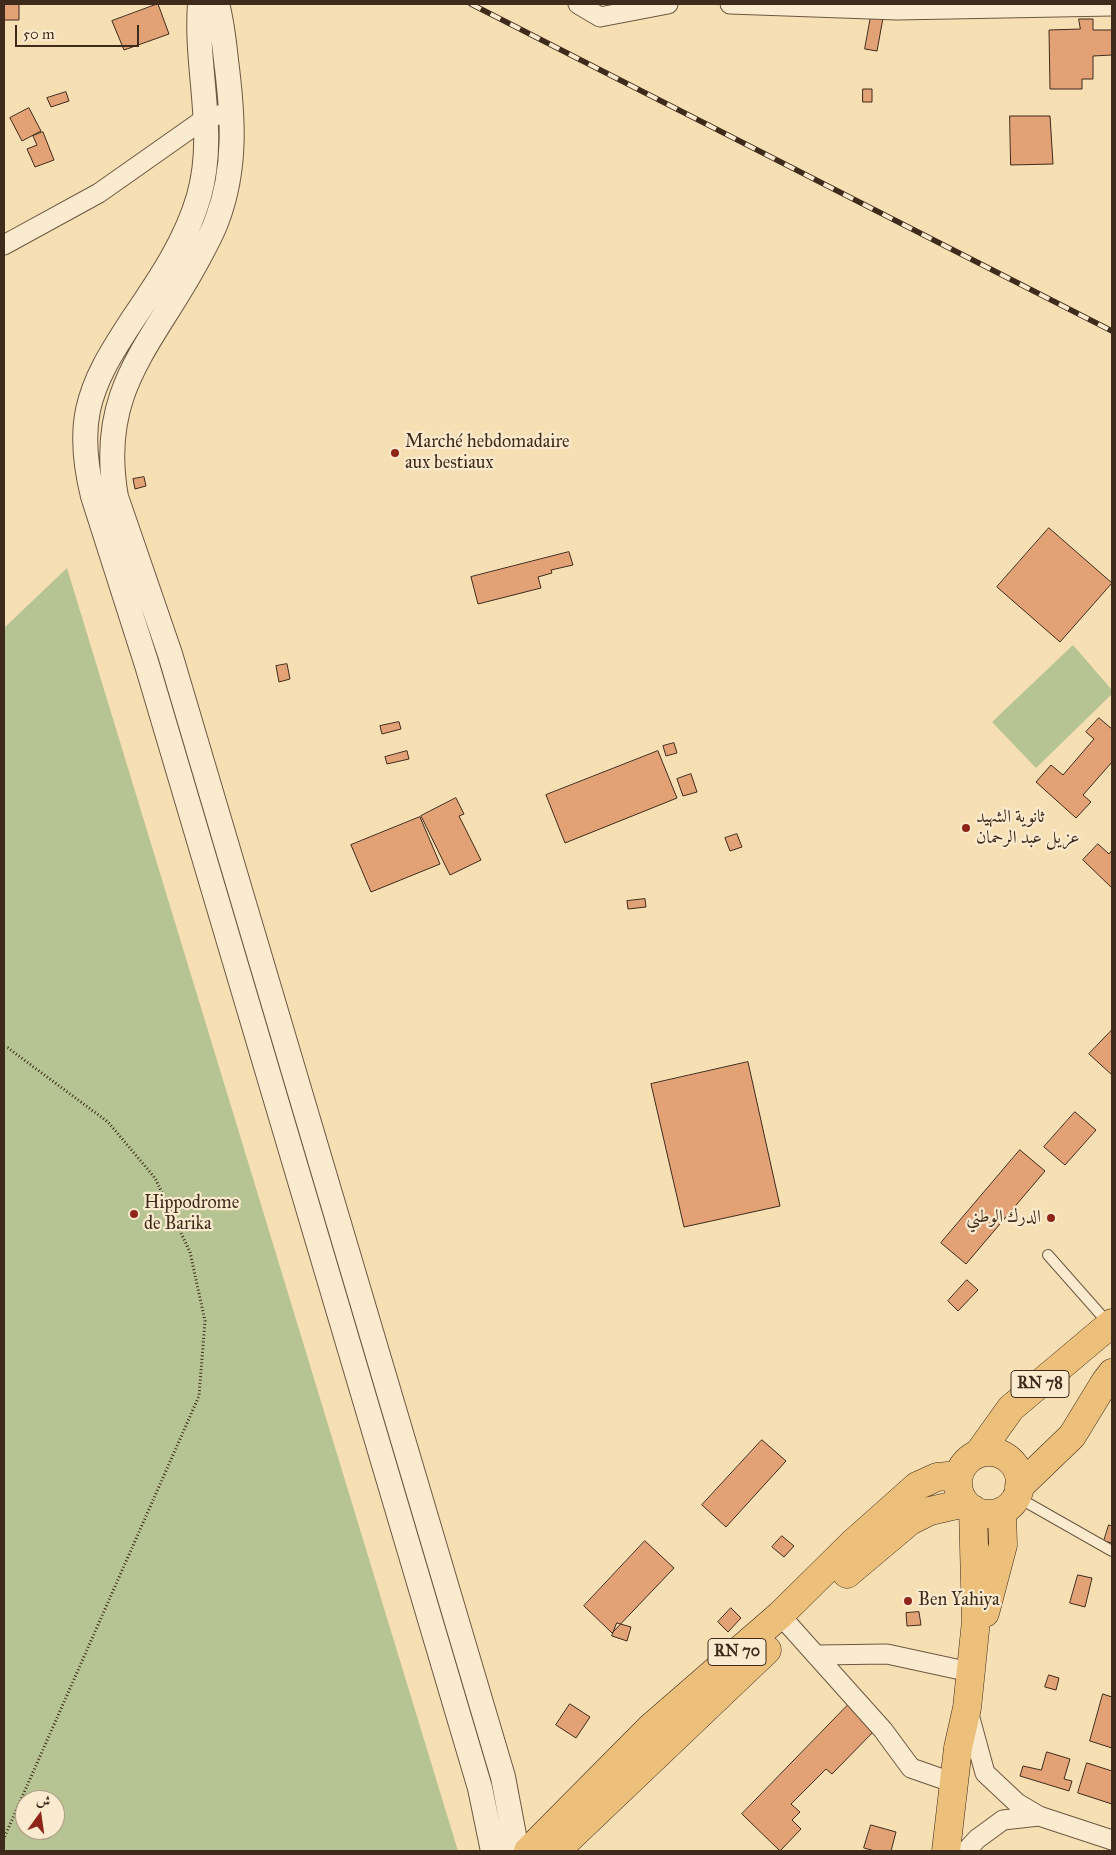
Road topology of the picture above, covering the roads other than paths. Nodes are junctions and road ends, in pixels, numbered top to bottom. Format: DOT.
graph roads {
  1 [pos="200,4"];
  2 [pos="217,4"];
  3 [pos="578,4"];
  4 [pos="668,4"];
  5 [pos="730,4"];
  6 [pos="1112,6"];
  7 [pos="232,113"];
  8 [pos="207,117"];
  9 [pos="4,245"];
  10 [pos="1048,1255"];
  11 [pos="1111,1324"];
  12 [pos="1112,1373"];
  13 [pos="978,1454"];
  14 [pos="959,1475"];
  15 [pos="1013,1498"];
  16 [pos="969,1506"];
  17 [pos="1112,1551"];
  18 [pos="786,1620"];
  19 [pos="818,1655"];
  20 [pos="970,1672"];
  21 [pos="967,1708"];
  22 [pos="954,1783"];
  23 [pos="1039,1816"];
  24 [pos="1112,1840"];
  25 [pos="492,1851"];
  26 [pos="517,1851"];
  27 [pos="528,1851"];
  28 [pos="556,1851"];
  29 [pos="946,1851"];
  30 [pos="966,1851"];
  1 -- 8 [label="street"];
  2 -- 7 [label="street"];
  3 -- 4 [label="street"];
  5 -- 6 [label="street"];
  7 -- 8 [label="street"];
  7 -- 26 [label="street"];
  8 -- 9 [label="street"];
  8 -- 25 [label="street"];
  10 -- 11 [label="lane"];
  11 -- 13 [label="main road, RN 78"];
  12 -- 15 [label="main road, RN 78"];
  13 -- 14 [label="main road"];
  13 -- 15 [label="main road"];
  14 -- 16 [label="main road"];
  14 -- 18 [label="main road, RN 70"];
  15 -- 16 [label="main road"];
  15 -- 17 [label="lane"];
  15 -- 20 [label="main road"];
  16 -- 18 [label="main road, RN 70"];
  16 -- 20 [label="main road"];
  18 -- 19 [label="street"];
  18 -- 27 [label="main road, RN 70"];
  18 -- 28 [label="main road, RN 70"];
  19 -- 20 [label="street"];
  19 -- 22 [label="street"];
  20 -- 21 [label="main road"];
  21 -- 22 [label="main road"];
  21 -- 23 [label="street"];
  22 -- 29 [label="main road"];
  23 -- 24 [label="street"];
  23 -- 30 [label="street"];
}
